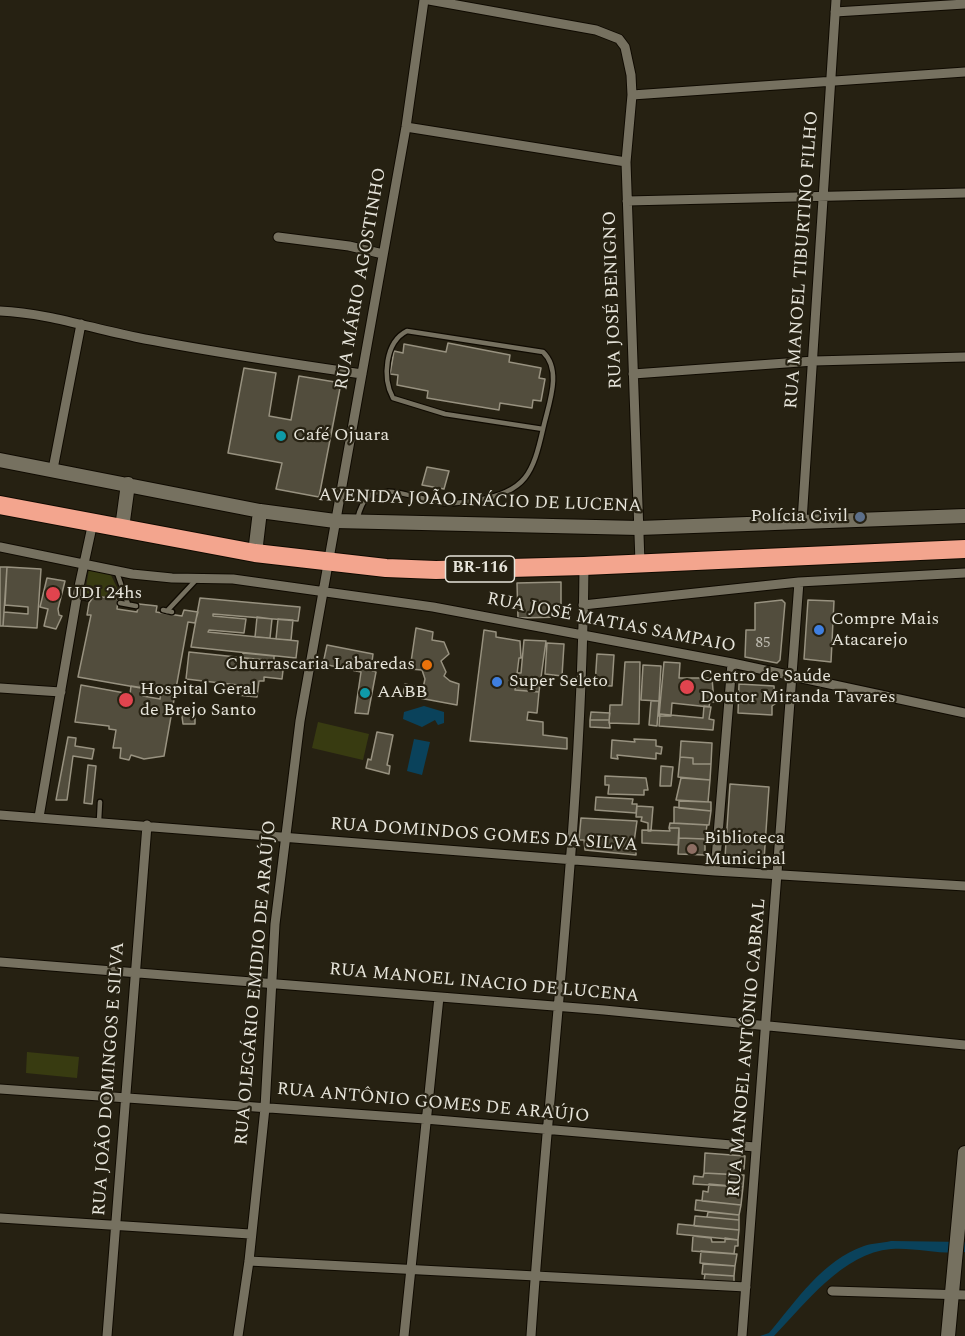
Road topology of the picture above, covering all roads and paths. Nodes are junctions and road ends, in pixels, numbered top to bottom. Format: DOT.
graph roads {
  1 [pos="424,0"];
  2 [pos="429,0"];
  3 [pos="836,0"];
  4 [pos="965,4"];
  5 [pos="835,12"];
  6 [pos="965,72"];
  7 [pos="832,80"];
  8 [pos="632,95"];
  9 [pos="406,127"];
  10 [pos="626,162"];
  11 [pos="965,192"];
  12 [pos="824,195"];
  13 [pos="627,201"];
  14 [pos="278,237"];
  15 [pos="383,254"];
  16 [pos="0,311"];
  17 [pos="81,324"];
  18 [pos="965,357"];
  19 [pos="814,361"];
  20 [pos="362,374"];
  21 [pos="633,374"];
  22 [pos="543,429"];
  23 [pos="0,460"];
  24 [pos="53,470"];
  25 [pos="128,484"];
  26 [pos="0,506"];
  27 [pos="260,511"];
  28 [pos="965,516"];
  29 [pos="335,520"];
  30 [pos="357,521"];
  31 [pos="802,521"];
  32 [pos="93,522"];
  33 [pos="122,528"];
  34 [pos="639,528"];
  35 [pos="0,548"];
  36 [pos="965,549"];
  37 [pos="255,553"];
  38 [pos="327,563"];
  39 [pos="640,563"];
  40 [pos="83,564"];
  41 [pos="584,566"];
  42 [pos="116,570"];
  43 [pos="965,573"];
  44 [pos="198,578"];
  45 [pos="799,582"];
  46 [pos="324,589"];
  47 [pos="76,596"];
  48 [pos="87,598"];
  49 [pos="120,603"];
  50 [pos="128,604"];
  51 [pos="584,605"];
  52 [pos="136,606"];
  53 [pos="167,611"];
  54 [pos="582,634"];
  55 [pos="732,663"];
  56 [pos="791,677"];
  57 [pos="0,688"];
  58 [pos="61,692"];
  59 [pos="965,713"];
  60 [pos="100,802"];
  61 [pos="0,815"];
  62 [pos="39,817"];
  63 [pos="99,821"];
  64 [pos="147,825"];
  65 [pos="285,839"];
  66 [pos="571,859"];
  67 [pos="715,871"];
  68 [pos="779,874"];
  69 [pos="965,886"];
  70 [pos="0,962"];
  71 [pos="134,973"];
  72 [pos="270,982"];
  73 [pos="439,997"];
  74 [pos="558,1006"];
  75 [pos="765,1025"];
  76 [pos="965,1045"];
  77 [pos="0,1089"];
  78 [pos="124,1098"];
  79 [pos="265,1108"];
  80 [pos="425,1119"];
  81 [pos="549,1130"];
  82 [pos="755,1146"];
  83 [pos="965,1153"];
  84 [pos="0,1218"];
  85 [pos="116,1227"];
  86 [pos="250,1234"];
  87 [pos="249,1261"];
  88 [pos="411,1270"];
  89 [pos="535,1277"];
  90 [pos="746,1287"];
  91 [pos="832,1291"];
  92 [pos="959,1295"];
  93 [pos="742,1332"];
  94 [pos="107,1336"];
  95 [pos="238,1336"];
  96 [pos="405,1336"];
  97 [pos="531,1336"];
  98 [pos="948,1336"];
  1 -- 9 [label="street, RUA MÁRIO AGOSTINHO"];
  2 -- 8 [label="street, RUA JOSÉ BENIGNO"];
  3 -- 5 [label="street, RUA MANOEL TIBURTINO FILHO"];
  4 -- 5 [label="street"];
  5 -- 7 [label="street, RUA MANOEL TIBURTINO FILHO"];
  6 -- 7 [label="street"];
  7 -- 8 [label="street"];
  7 -- 12 [label="street, RUA MANOEL TIBURTINO FILHO"];
  8 -- 10 [label="street, RUA JOSÉ BENIGNO"];
  9 -- 10 [label="street"];
  9 -- 15 [label="street, RUA MÁRIO AGOSTINHO"];
  10 -- 13 [label="street, RUA JOSÉ BENIGNO"];
  11 -- 12 [label="street"];
  12 -- 13 [label="street"];
  12 -- 19 [label="street, RUA MANOEL TIBURTINO FILHO"];
  13 -- 21 [label="street, RUA JOSÉ BENIGNO"];
  14 -- 15 [label="street"];
  15 -- 20 [label="street, RUA MÁRIO AGOSTINHO"];
  16 -- 17 [label="street"];
  17 -- 20 [label="street"];
  17 -- 24 [label="street"];
  18 -- 19 [label="street"];
  19 -- 21 [label="street"];
  19 -- 31 [label="street, RUA MANOEL TIBURTINO FILHO"];
  20 -- 29 [label="street, RUA MÁRIO AGOSTINHO"];
  21 -- 34 [label="street, RUA JOSÉ BENIGNO"];
  22 -- 22 [label="lane"];
  22 -- 30 [label="lane"];
  23 -- 24 [label="street, AVENIDA JOÃO INÁCIO DE LUCENA"];
  24 -- 25 [label="street, AVENIDA JOÃO INÁCIO DE LUCENA"];
  25 -- 27 [label="street, AVENIDA JOÃO INÁCIO DE LUCENA"];
  25 -- 33 [label="street"];
  26 -- 32 [label="highway, BR-116"];
  27 -- 29 [label="street, AVENIDA JOÃO INÁCIO DE LUCENA"];
  27 -- 37 [label="street"];
  28 -- 31 [label="street, AVENIDA JOÃO INÁCIO DE LUCENA"];
  29 -- 30 [label="street, AVENIDA JOÃO INÁCIO DE LUCENA"];
  29 -- 38 [label="street, RUA MÁRIO AGOSTINHO"];
  30 -- 34 [label="street, AVENIDA JOÃO INÁCIO DE LUCENA"];
  31 -- 34 [label="street, AVENIDA JOÃO INÁCIO DE LUCENA"];
  32 -- 33 [label="highway, BR-116"];
  32 -- 40 [label="street"];
  33 -- 37 [label="highway, BR-116"];
  34 -- 39 [label="street, RUA JOSÉ BENIGNO"];
  35 -- 40 [label="street, RUA JOSÉ MATIAS SAMPAIO"];
  36 -- 39 [label="highway, BR-116"];
  37 -- 38 [label="highway, BR-116"];
  38 -- 41 [label="highway, BR-116"];
  38 -- 46 [label="street, RUA OLEGÁRIO EMIDIO DE ARAÚJO"];
  39 -- 41 [label="highway, BR-116"];
  40 -- 42 [label="street, RUA JOSÉ MATIAS SAMPAIO"];
  40 -- 47 [label="street"];
  41 -- 51 [label="street"];
  42 -- 44 [label="street, RUA JOSÉ MATIAS SAMPAIO"];
  42 -- 50 [label="lane"];
  43 -- 45 [label="street"];
  44 -- 46 [label="street, RUA JOSÉ MATIAS SAMPAIO"];
  44 -- 53 [label="lane"];
  45 -- 51 [label="street"];
  45 -- 56 [label="street, RUA MANOEL ANTÔNIO CABRAL"];
  46 -- 54 [label="street, RUA JOSÉ MATIAS SAMPAIO"];
  46 -- 65 [label="street, RUA OLEGÁRIO EMIDIO DE ARAÚJO"];
  47 -- 48 [label="lane"];
  47 -- 58 [label="street"];
  49 -- 50 [label="lane"];
  50 -- 52 [label="lane"];
  51 -- 54 [label="street"];
  54 -- 55 [label="street, RUA JOSÉ MATIAS SAMPAIO"];
  54 -- 66 [label="street"];
  55 -- 56 [label="street, RUA JOSÉ MATIAS SAMPAIO"];
  55 -- 67 [label="street"];
  56 -- 59 [label="street, RUA JOSÉ MATIAS SAMPAIO"];
  56 -- 68 [label="street, RUA MANOEL ANTÔNIO CABRAL"];
  57 -- 58 [label="street"];
  58 -- 62 [label="street"];
  60 -- 63 [label="lane"];
  61 -- 62 [label="street, RUA DOMINDOS GOMES DA SILVA"];
  62 -- 63 [label="street, RUA DOMINDOS GOMES DA SILVA"];
  63 -- 64 [label="street, RUA DOMINDOS GOMES DA SILVA"];
  64 -- 65 [label="street, RUA DOMINDOS GOMES DA SILVA"];
  64 -- 71 [label="street, RUA JOÃO DOMINGOS E SILVA"];
  65 -- 66 [label="street, RUA DOMINDOS GOMES DA SILVA"];
  65 -- 72 [label="street, RUA OLEGÁRIO EMIDIO DE ARAÚJO"];
  66 -- 67 [label="street, RUA DOMINDOS GOMES DA SILVA"];
  66 -- 74 [label="street"];
  67 -- 68 [label="street, RUA DOMINDOS GOMES DA SILVA"];
  68 -- 69 [label="street, RUA DOMINDOS GOMES DA SILVA"];
  68 -- 75 [label="street, RUA MANOEL ANTÔNIO CABRAL"];
  70 -- 71 [label="street, RUA MANOEL INACIO DE LUCENA"];
  71 -- 72 [label="street, RUA MANOEL INACIO DE LUCENA"];
  71 -- 78 [label="street, RUA JOÃO DOMINGOS E SILVA"];
  72 -- 73 [label="street, RUA MANOEL INACIO DE LUCENA"];
  72 -- 79 [label="street, RUA OLEGÁRIO EMIDIO DE ARAÚJO"];
  73 -- 74 [label="street, RUA MANOEL INACIO DE LUCENA"];
  73 -- 80 [label="street"];
  74 -- 75 [label="street, RUA MANOEL INACIO DE LUCENA"];
  74 -- 81 [label="street"];
  75 -- 76 [label="street, RUA MANOEL INACIO DE LUCENA"];
  75 -- 82 [label="street, RUA MANOEL ANTÔNIO CABRAL"];
  77 -- 78 [label="street, RUA ANTÔNIO GOMES DE ARAÚJO"];
  78 -- 79 [label="street, RUA ANTÔNIO GOMES DE ARAÚJO"];
  78 -- 85 [label="street, RUA JOÃO DOMINGOS E SILVA"];
  79 -- 80 [label="street, RUA ANTÔNIO GOMES DE ARAÚJO"];
  79 -- 86 [label="street, RUA OLEGÁRIO EMIDIO DE ARAÚJO"];
  80 -- 81 [label="street, RUA ANTÔNIO GOMES DE ARAÚJO"];
  80 -- 88 [label="street"];
  81 -- 82 [label="street, RUA ANTÔNIO GOMES DE ARAÚJO"];
  81 -- 89 [label="street"];
  82 -- 90 [label="street, RUA MANOEL ANTÔNIO CABRAL"];
  83 -- 92 [label="street"];
  84 -- 85 [label="street"];
  85 -- 86 [label="street"];
  85 -- 94 [label="street, RUA JOÃO DOMINGOS E SILVA"];
  86 -- 87 [label="street, RUA OLEGÁRIO EMIDIO DE ARAÚJO"];
  87 -- 88 [label="street"];
  87 -- 95 [label="street, RUA OLEGÁRIO EMIDIO DE ARAÚJO"];
  88 -- 89 [label="street"];
  88 -- 96 [label="street"];
  89 -- 90 [label="street"];
  89 -- 97 [label="street"];
  90 -- 93 [label="street, RUA MANOEL ANTÔNIO CABRAL"];
  91 -- 92 [label="street"];
  92 -- 98 [label="street"];
}
